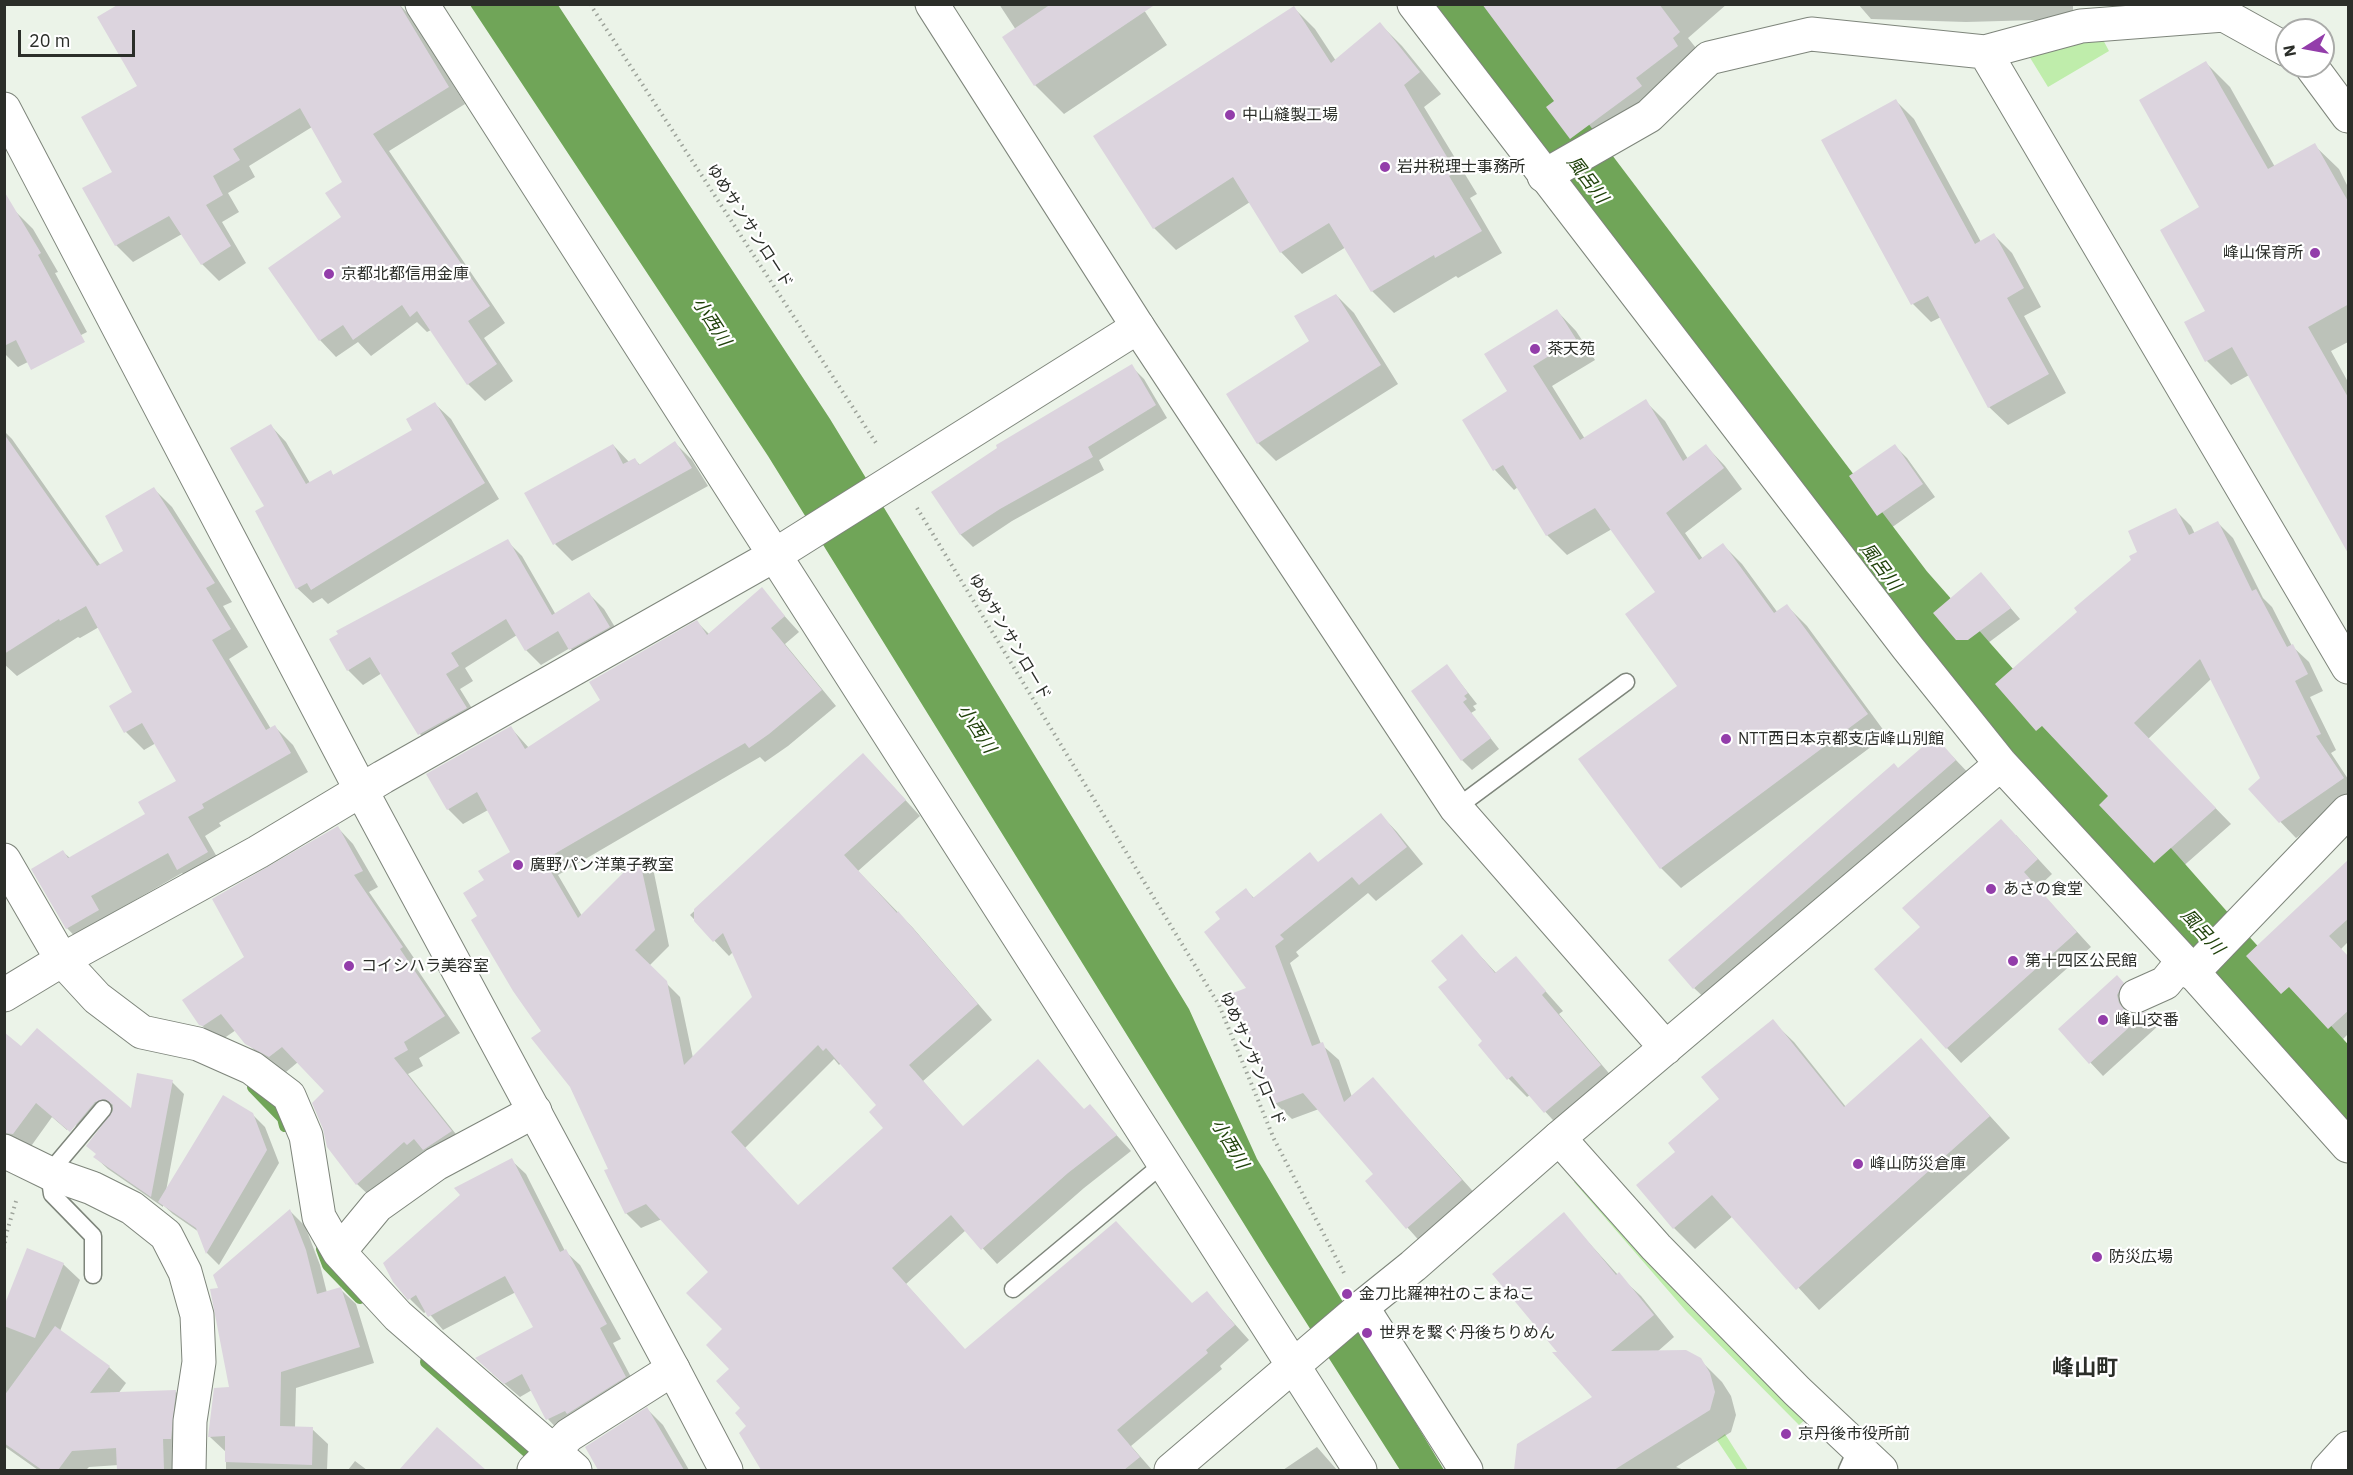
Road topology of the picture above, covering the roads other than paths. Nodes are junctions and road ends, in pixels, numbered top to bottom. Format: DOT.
graph roads {
  1 [pos="422,4"];
  2 [pos="932,4"];
  3 [pos="1413,4"];
  4 [pos="2275,43"];
  5 [pos="1985,52"];
  6 [pos="2320,78"];
  7 [pos="4,109"];
  8 [pos="2349,116"];
  9 [pos="1544,176"];
  10 [pos="1138,327"];
  11 [pos="775,555"];
  12 [pos="2349,667"];
  13 [pos="1626,682"];
  14 [pos="2001,764"];
  15 [pos="361,790"];
  16 [pos="1456,808"];
  17 [pos="2349,811"];
  18 [pos="4,860"];
  19 [pos="62,960"];
  20 [pos="2187,967"];
  21 [pos="4,995"];
  22 [pos="2136,996"];
  23 [pos="1666,1048"];
  24 [pos="103,1109"];
  25 [pos="535,1111"];
  26 [pos="1559,1138"];
  27 [pos="2349,1146"];
  28 [pos="27,1162"];
  29 [pos="1164,1163"];
  30 [pos="339,1252"];
  31 [pos="93,1275"];
  32 [pos="1013,1289"];
  33 [pos="1359,1309"];
  34 [pos="1299,1362"];
  35 [pos="673,1369"];
  36 [pos="2349,1448"];
  37 [pos="1852,1459"];
  38 [pos="554,1464"];
  39 [pos="189,1470"];
  40 [pos="726,1470"];
  41 [pos="1171,1470"];
  42 [pos="1360,1470"];
  43 [pos="1466,1470"];
  44 [pos="1881,1470"];
  45 [pos="2328,1470"];
  1 -- 11 [label="street"];
  2 -- 10 [label="street"];
  3 -- 9 [label="street"];
  4 -- 5 [label="street"];
  5 -- 9 [label="street"];
  5 -- 12 [label="street"];
  6 -- 8 [label="street"];
  7 -- 15 [label="street"];
  9 -- 14 [label="street"];
  10 -- 11 [label="street"];
  10 -- 16 [label="street"];
  11 -- 15 [label="street"];
  11 -- 29 [label="street"];
  13 -- 16 [label="lane"];
  14 -- 20 [label="street"];
  14 -- 23 [label="street"];
  15 -- 19 [label="street"];
  15 -- 25 [label="street"];
  16 -- 23 [label="street"];
  17 -- 20 [label="street"];
  18 -- 19 [label="street"];
  19 -- 21 [label="street"];
  19 -- 30 [label="street"];
  20 -- 22 [label="street"];
  20 -- 27 [label="street"];
  23 -- 26 [label="street"];
  24 -- 28 [label="lane"];
  25 -- 30 [label="street"];
  25 -- 35 [label="street"];
  26 -- 33 [label="street"];
  26 -- 37 [label="street"];
  28 -- 31 [label="lane"];
  28 -- 39 [label="street"];
  29 -- 32 [label="lane"];
  29 -- 34 [label="street"];
  30 -- 38 [label="street"];
  33 -- 34 [label="street"];
  33 -- 43 [label="street"];
  34 -- 41 [label="street"];
  34 -- 42 [label="street"];
  35 -- 38 [label="street"];
  35 -- 40 [label="street"];
  36 -- 45 [label="street"];
  37 -- 44 [label="street"];
}
